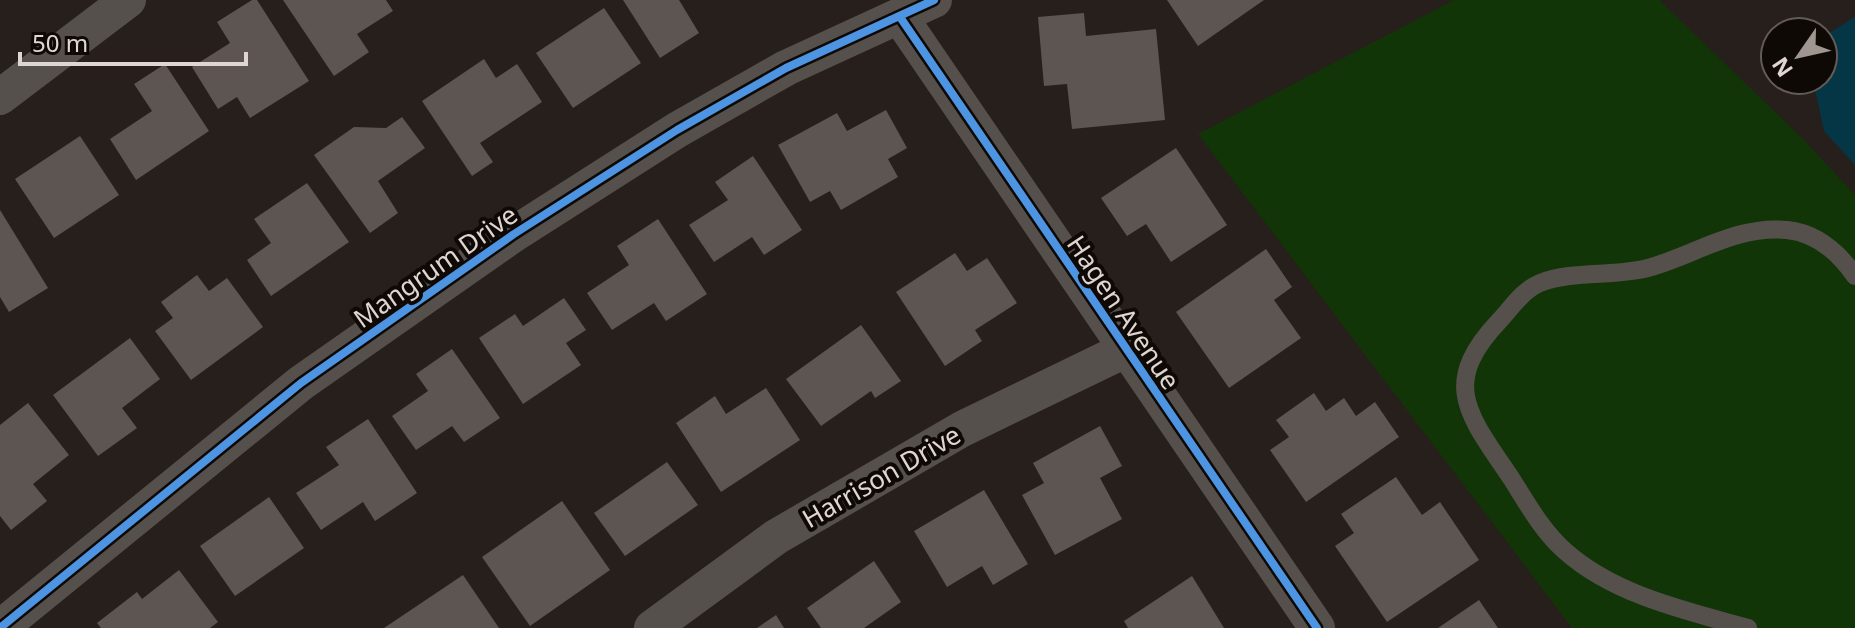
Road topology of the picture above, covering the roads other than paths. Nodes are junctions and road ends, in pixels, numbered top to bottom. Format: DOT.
graph roads {
  1 [pos="128,0"];
  2 [pos="934,0"];
  3 [pos="900,17"];
  4 [pos="0,97"];
  5 [pos="1855,276"];
  6 [pos="1125,350"];
  7 [pos="0,628"];
  8 [pos="652,628"];
  9 [pos="1317,628"];
  10 [pos="1748,628"];
  1 -- 4 [label="street"];
  2 -- 3 [label="street, Mangrum Drive"];
  3 -- 6 [label="street, Hagen Avenue"];
  3 -- 7 [label="street, Mangrum Drive"];
  5 -- 10 [label="lane"];
  6 -- 8 [label="street, Harrison Drive"];
  6 -- 9 [label="street, Hagen Avenue"];
}
